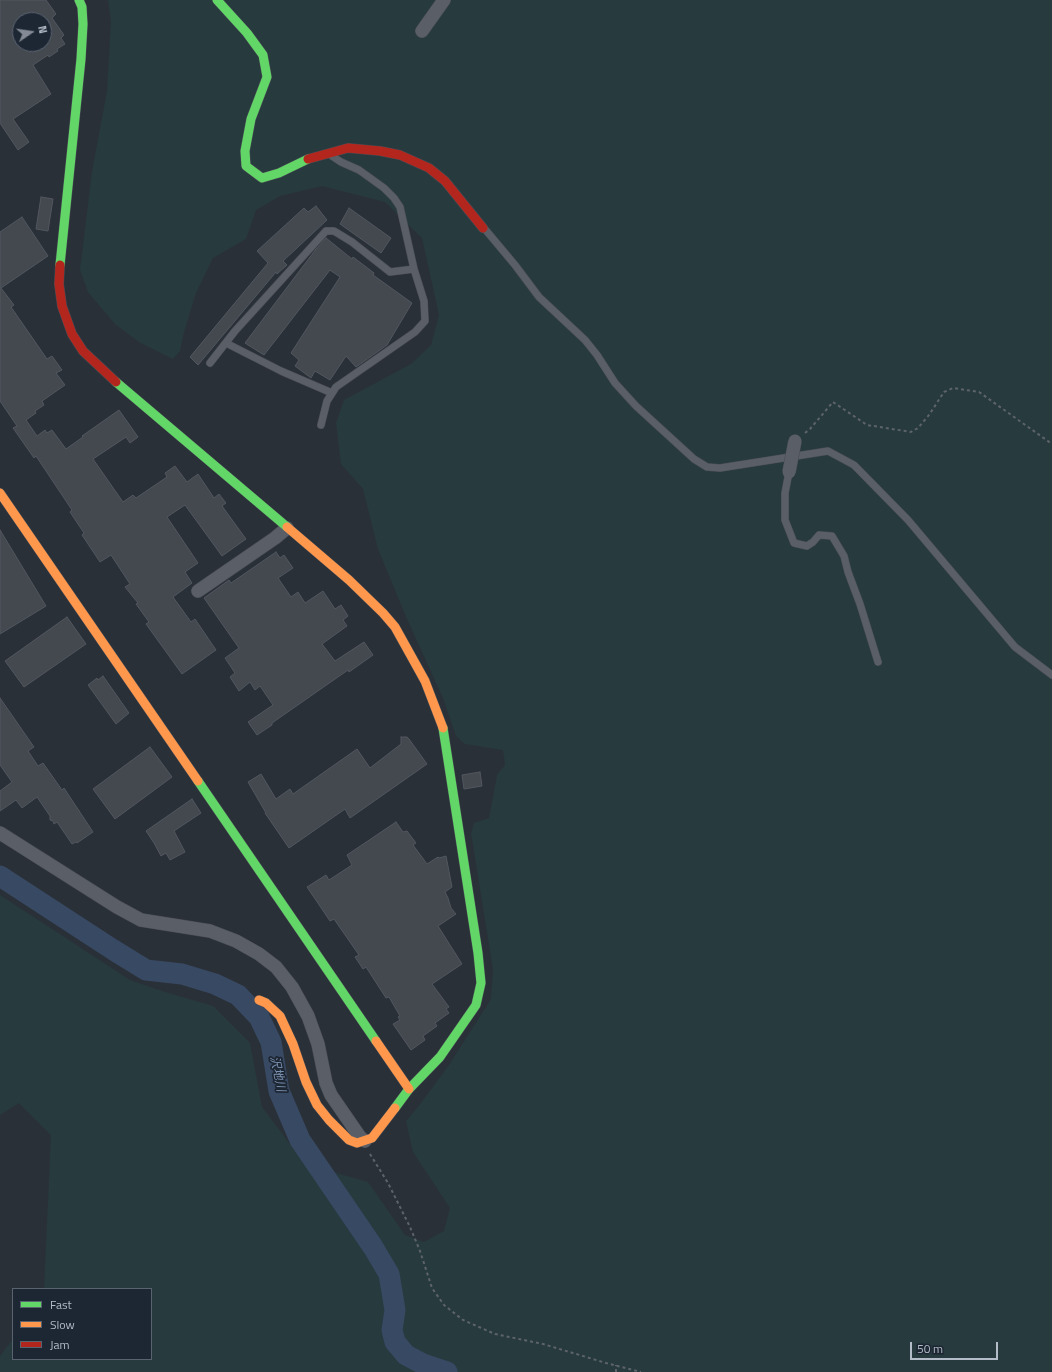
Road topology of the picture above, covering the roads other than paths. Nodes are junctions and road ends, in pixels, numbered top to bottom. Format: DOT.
graph roads {
  1 [pos="79,0"];
  2 [pos="217,0"];
  3 [pos="444,0"];
  4 [pos="422,31"];
  5 [pos="328,154"];
  6 [pos="484,228"];
  7 [pos="414,269"];
  8 [pos="226,343"];
  9 [pos="210,363"];
  10 [pos="332,393"];
  11 [pos="321,425"];
  12 [pos="795,441"];
  13 [pos="789,472"];
  14 [pos="0,493"];
  15 [pos="287,528"];
  16 [pos="198,590"];
  17 [pos="878,662"];
  18 [pos="1052,674"];
  19 [pos="0,833"];
  20 [pos="259,1000"];
  21 [pos="409,1089"];
  22 [pos="365,1141"];
  1 -- 15 [label="street"];
  2 -- 5 [label="street"];
  3 -- 4 [label="street"];
  5 -- 6 [label="street"];
  5 -- 7 [label="lane"];
  6 -- 18 [label="lane"];
  7 -- 8 [label="lane"];
  7 -- 10 [label="lane"];
  8 -- 9 [label="lane"];
  8 -- 10 [label="lane"];
  10 -- 11 [label="lane"];
  12 -- 13 [label="street, bridge"];
  13 -- 17 [label="lane"];
  14 -- 21 [label="street"];
  15 -- 16 [label="street"];
  15 -- 21 [label="street"];
  19 -- 22 [label="street"];
  20 -- 22 [label="street"];
  21 -- 22 [label="street"];
}
